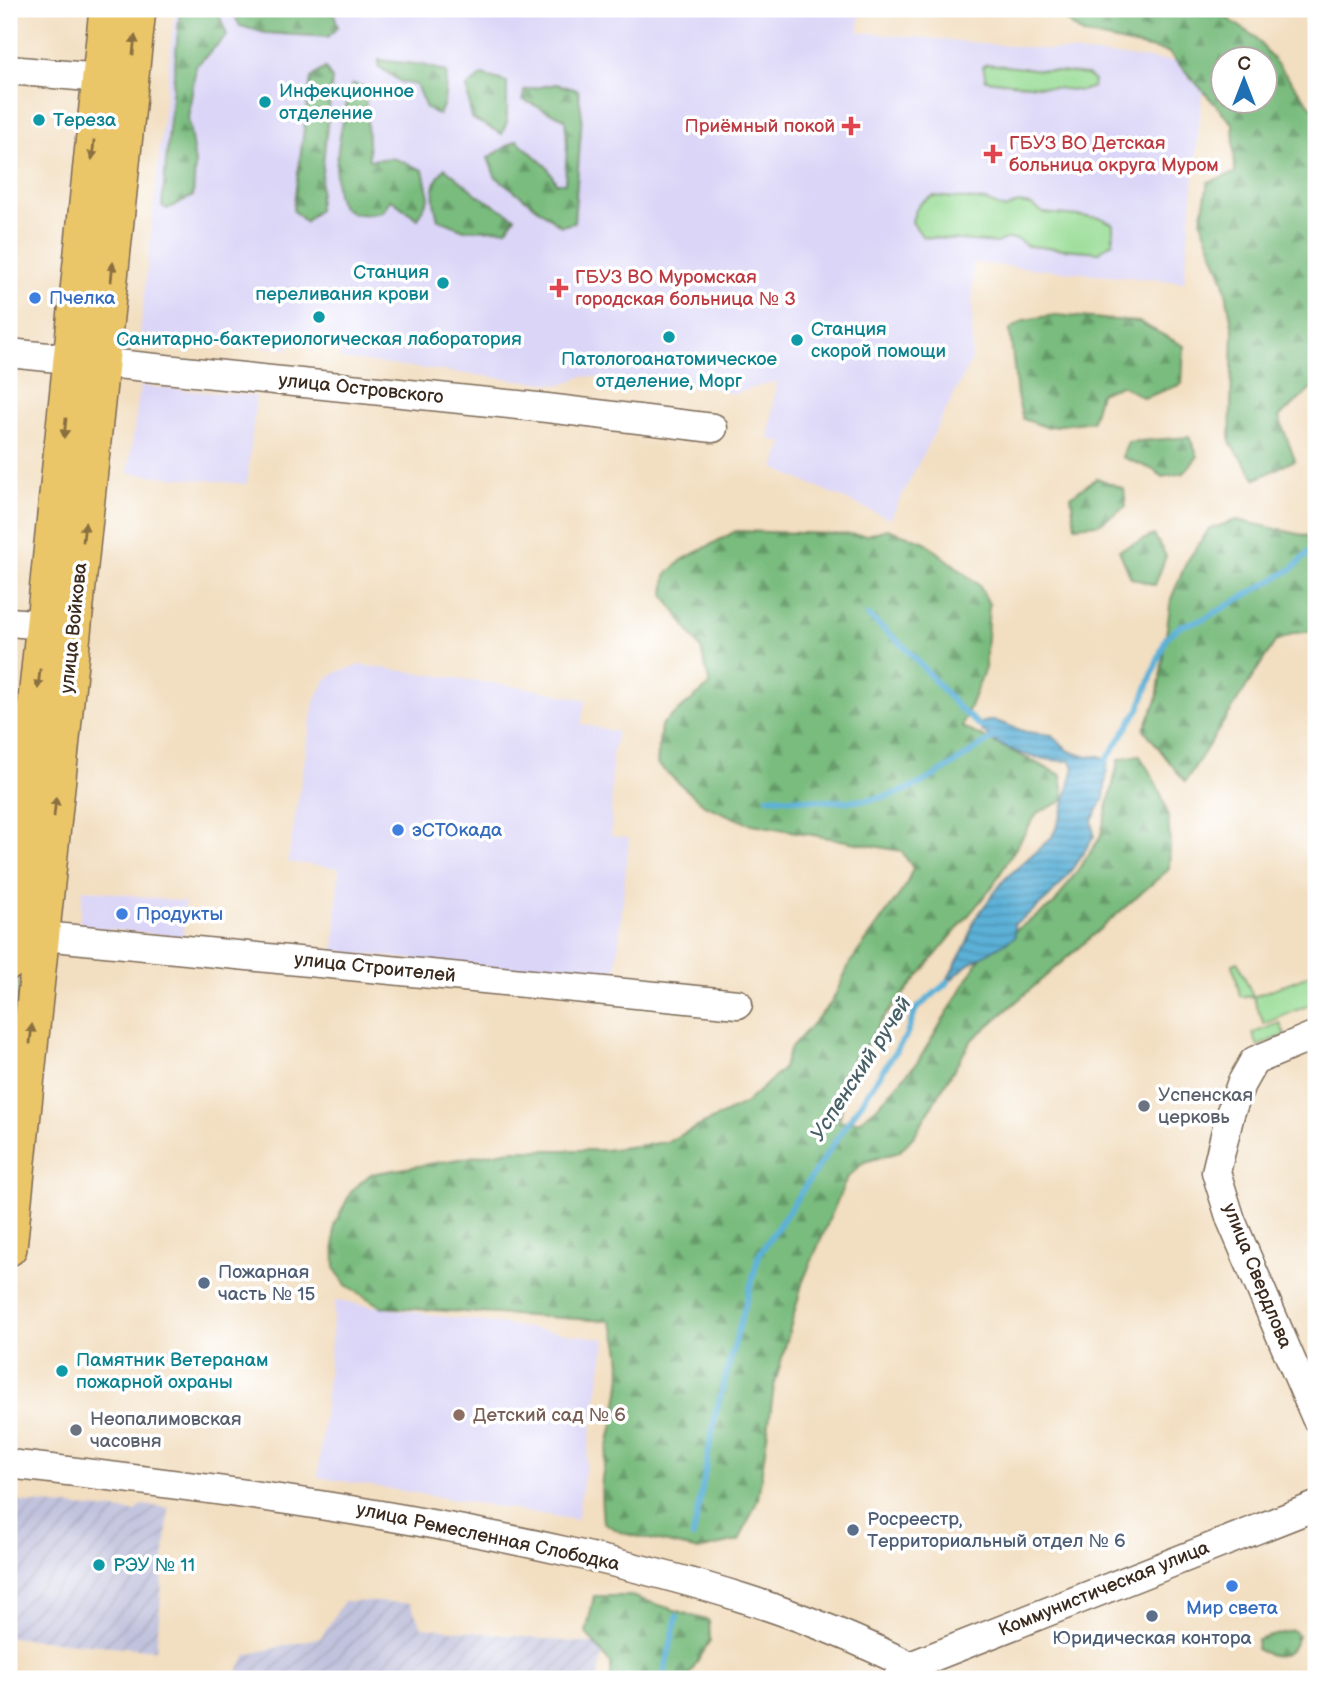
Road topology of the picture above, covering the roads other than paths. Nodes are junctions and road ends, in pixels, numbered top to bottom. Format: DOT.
graph roads {
  1 [pos="107,9"];
  2 [pos="138,9"];
  3 [pos="9,70"];
  4 [pos="100,78"];
  5 [pos="9,353"];
  6 [pos="87,362"];
  7 [pos="713,428"];
  8 [pos="9,622"];
  9 [pos="45,625"];
  10 [pos="24,894"];
  11 [pos="21,943"];
  12 [pos="738,1004"];
  13 [pos="1316,1035"];
  14 [pos="9,1248"];
  15 [pos="1316,1418"];
  16 [pos="9,1464"];
  17 [pos="1316,1506"];
  18 [pos="903,1673"];
  1 -- 4 [label="main road, улица Войкова"];
  6 -- 2 [label="main road, улица Войкова, one-way"];
  3 -- 4 [label="street"];
  4 -- 6 [label="main road, улица Войкова, one-way"];
  5 -- 6 [label="street, улица Островского"];
  6 -- 7 [label="street, улица Островского"];
  6 -- 9 [label="main road, улица Войкова, one-way"];
  10 -- 6 [label="main road, улица Войкова, one-way"];
  8 -- 9 [label="street"];
  9 -- 10 [label="main road, улица Войкова, one-way"];
  10 -- 11 [label="main road, улица Войкова"];
  11 -- 12 [label="street, улица Строителей"];
  14 -- 11 [label="main road, улица Войкова, one-way"];
  13 -- 15 [label="street, улица Свердлова"];
  16 -- 18 [label="street, улица Ремесленная Слободка"];
  17 -- 18 [label="street, Коммунистическая улица"];
}
